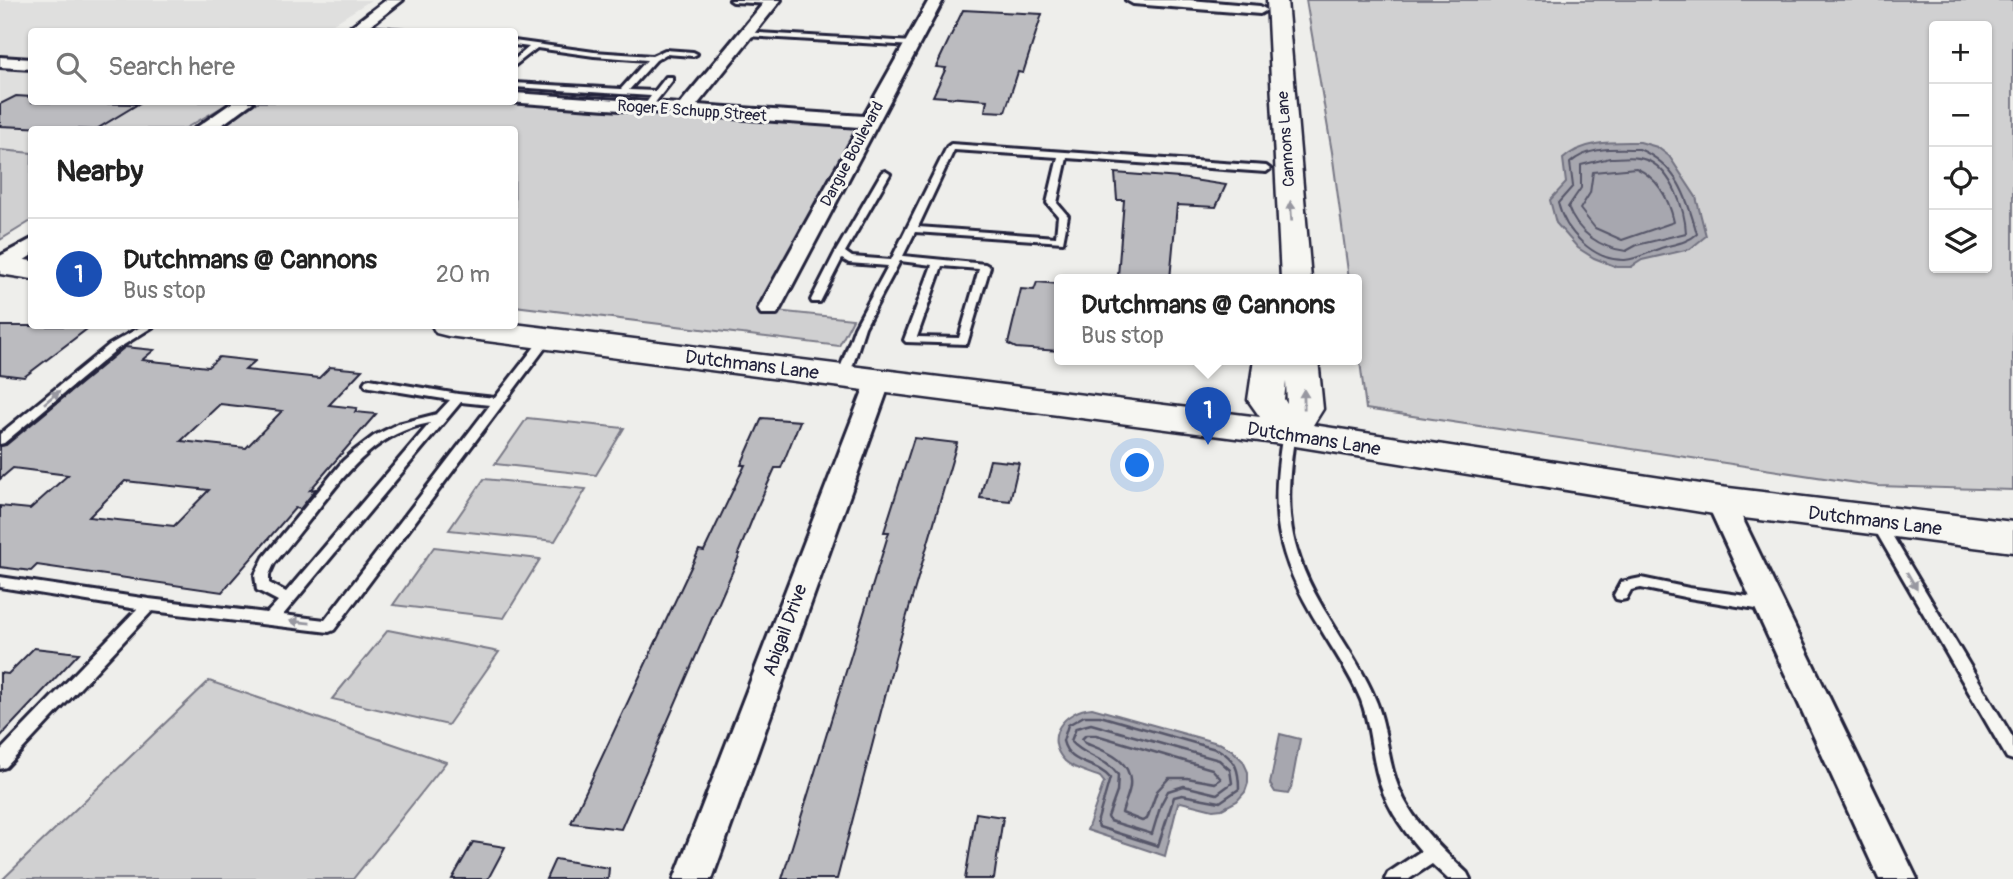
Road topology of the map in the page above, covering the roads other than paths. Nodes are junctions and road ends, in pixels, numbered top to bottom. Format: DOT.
graph roads {
  1 [pos="396,0"];
  2 [pos="733,0"];
  3 [pos="936,0"];
  4 [pos="1133,0"];
  5 [pos="773,1"];
  6 [pos="1149,1"];
  7 [pos="1268,5"];
  8 [pos="356,28"];
  9 [pos="746,34"];
  10 [pos="518,44"];
  11 [pos="913,44"];
  12 [pos="535,46"];
  13 [pos="693,54"];
  14 [pos="653,58"];
  15 [pos="518,61"];
  16 [pos="0,62"];
  17 [pos="28,64"];
  18 [pos="669,79"];
  19 [pos="518,85"];
  20 [pos="623,92"];
  21 [pos="518,98"];
  22 [pos="652,100"];
  23 [pos="240,105"];
  24 [pos="684,110"];
  25 [pos="869,122"];
  26 [pos="208,126"];
  27 [pos="1063,156"];
  28 [pos="1266,169"];
  29 [pos="885,174"];
  30 [pos="912,229"];
  31 [pos="1269,238"];
  32 [pos="28,248"];
  33 [pos="840,253"];
  34 [pos="895,260"];
  35 [pos="938,262"];
  36 [pos="0,266"];
  37 [pos="28,270"];
  38 [pos="1295,274"];
  39 [pos="816,300"];
  40 [pos="769,309"];
  41 [pos="144,329"];
  42 [pos="473,329"];
  43 [pos="547,338"];
  44 [pos="1270,365"];
  45 [pos="1301,365"];
  46 [pos="861,380"];
  47 [pos="370,383"];
  48 [pos="458,398"];
  49 [pos="499,402"];
  50 [pos="442,418"];
  51 [pos="1289,433"];
  52 [pos="0,440"];
  53 [pos="1720,500"];
  54 [pos="1878,522"];
  55 [pos="2013,537"];
  56 [pos="0,582"];
  57 [pos="1621,595"];
  58 [pos="288,599"];
  59 [pos="149,605"];
  60 [pos="1769,605"];
  61 [pos="271,619"];
  62 [pos="2013,753"];
  63 [pos="0,762"];
  64 [pos="1433,853"];
  65 [pos="694,879"];
  66 [pos="1394,879"];
  67 [pos="1461,879"];
  68 [pos="1898,879"];
  1 -- 8 [label="street"];
  2 -- 5 [label="lane"];
  3 -- 11 [label="street, Dargue Boulevard"];
  4 -- 6 [label="street"];
  5 -- 9 [label="street"];
  6 -- 7 [label="street"];
  7 -- 28 [label="main road, Cannons Lane"];
  38 -- 7 [label="main road, Cannons Lane, one-way"];
  9 -- 11 [label="lane"];
  9 -- 24 [label="street"];
  10 -- 12 [label="lane"];
  11 -- 25 [label="street, Dargue Boulevard"];
  12 -- 14 [label="lane"];
  12 -- 15 [label="lane"];
  13 -- 14 [label="lane"];
  14 -- 20 [label="lane"];
  16 -- 17 [label="street"];
  18 -- 22 [label="lane"];
  19 -- 20 [label="lane"];
  20 -- 22 [label="lane"];
  21 -- 22 [label="street, Roger E Schupp Street"];
  22 -- 24 [label="street, Roger E Schupp Street"];
  23 -- 26 [label="street"];
  24 -- 25 [label="street, Roger E Schupp Street"];
  25 -- 40 [label="street, Dargue Boulevard"];
  27 -- 28 [label="lane"];
  27 -- 30 [label="lane"];
  27 -- 30 [label="lane"];
  28 -- 31 [label="main road, Cannons Lane"];
  29 -- 33 [label="lane"];
  30 -- 34 [label="lane"];
  32 -- 36 [label="street"];
  33 -- 34 [label="lane"];
  33 -- 39 [label="lane"];
  34 -- 35 [label="lane"];
  34 -- 46 [label="lane"];
  35 -- 35 [label="lane"];
  36 -- 37 [label="main road"];
  52 -- 41 [label="lane, one-way"];
  42 -- 43 [label="main road, Dutchmans Lane"];
  43 -- 46 [label="main road, Dutchmans Lane"];
  43 -- 49 [label="lane"];
  44 -- 51 [label="main road"];
  51 -- 45 [label="main road, one-way"];
  46 -- 51 [label="main road, Dutchmans Lane"];
  46 -- 65 [label="street, Abigail Drive"];
  47 -- 48 [label="lane"];
  48 -- 49 [label="lane"];
  48 -- 50 [label="lane"];
  49 -- 61 [label="lane, one-way"];
  50 -- 58 [label="lane"];
  50 -- 58 [label="lane"];
  51 -- 53 [label="main road, Dutchmans Lane"];
  51 -- 64 [label="lane"];
  53 -- 54 [label="main road, Dutchmans Lane"];
  53 -- 60 [label="street"];
  54 -- 55 [label="main road, Dutchmans Lane"];
  54 -- 62 [label="lane, one-way"];
  56 -- 59 [label="lane"];
  57 -- 60 [label="lane"];
  58 -- 61 [label="lane"];
  59 -- 61 [label="lane"];
  59 -- 63 [label="lane"];
  60 -- 68 [label="street"];
  64 -- 66 [label="lane"];
  64 -- 67 [label="lane"];
}
